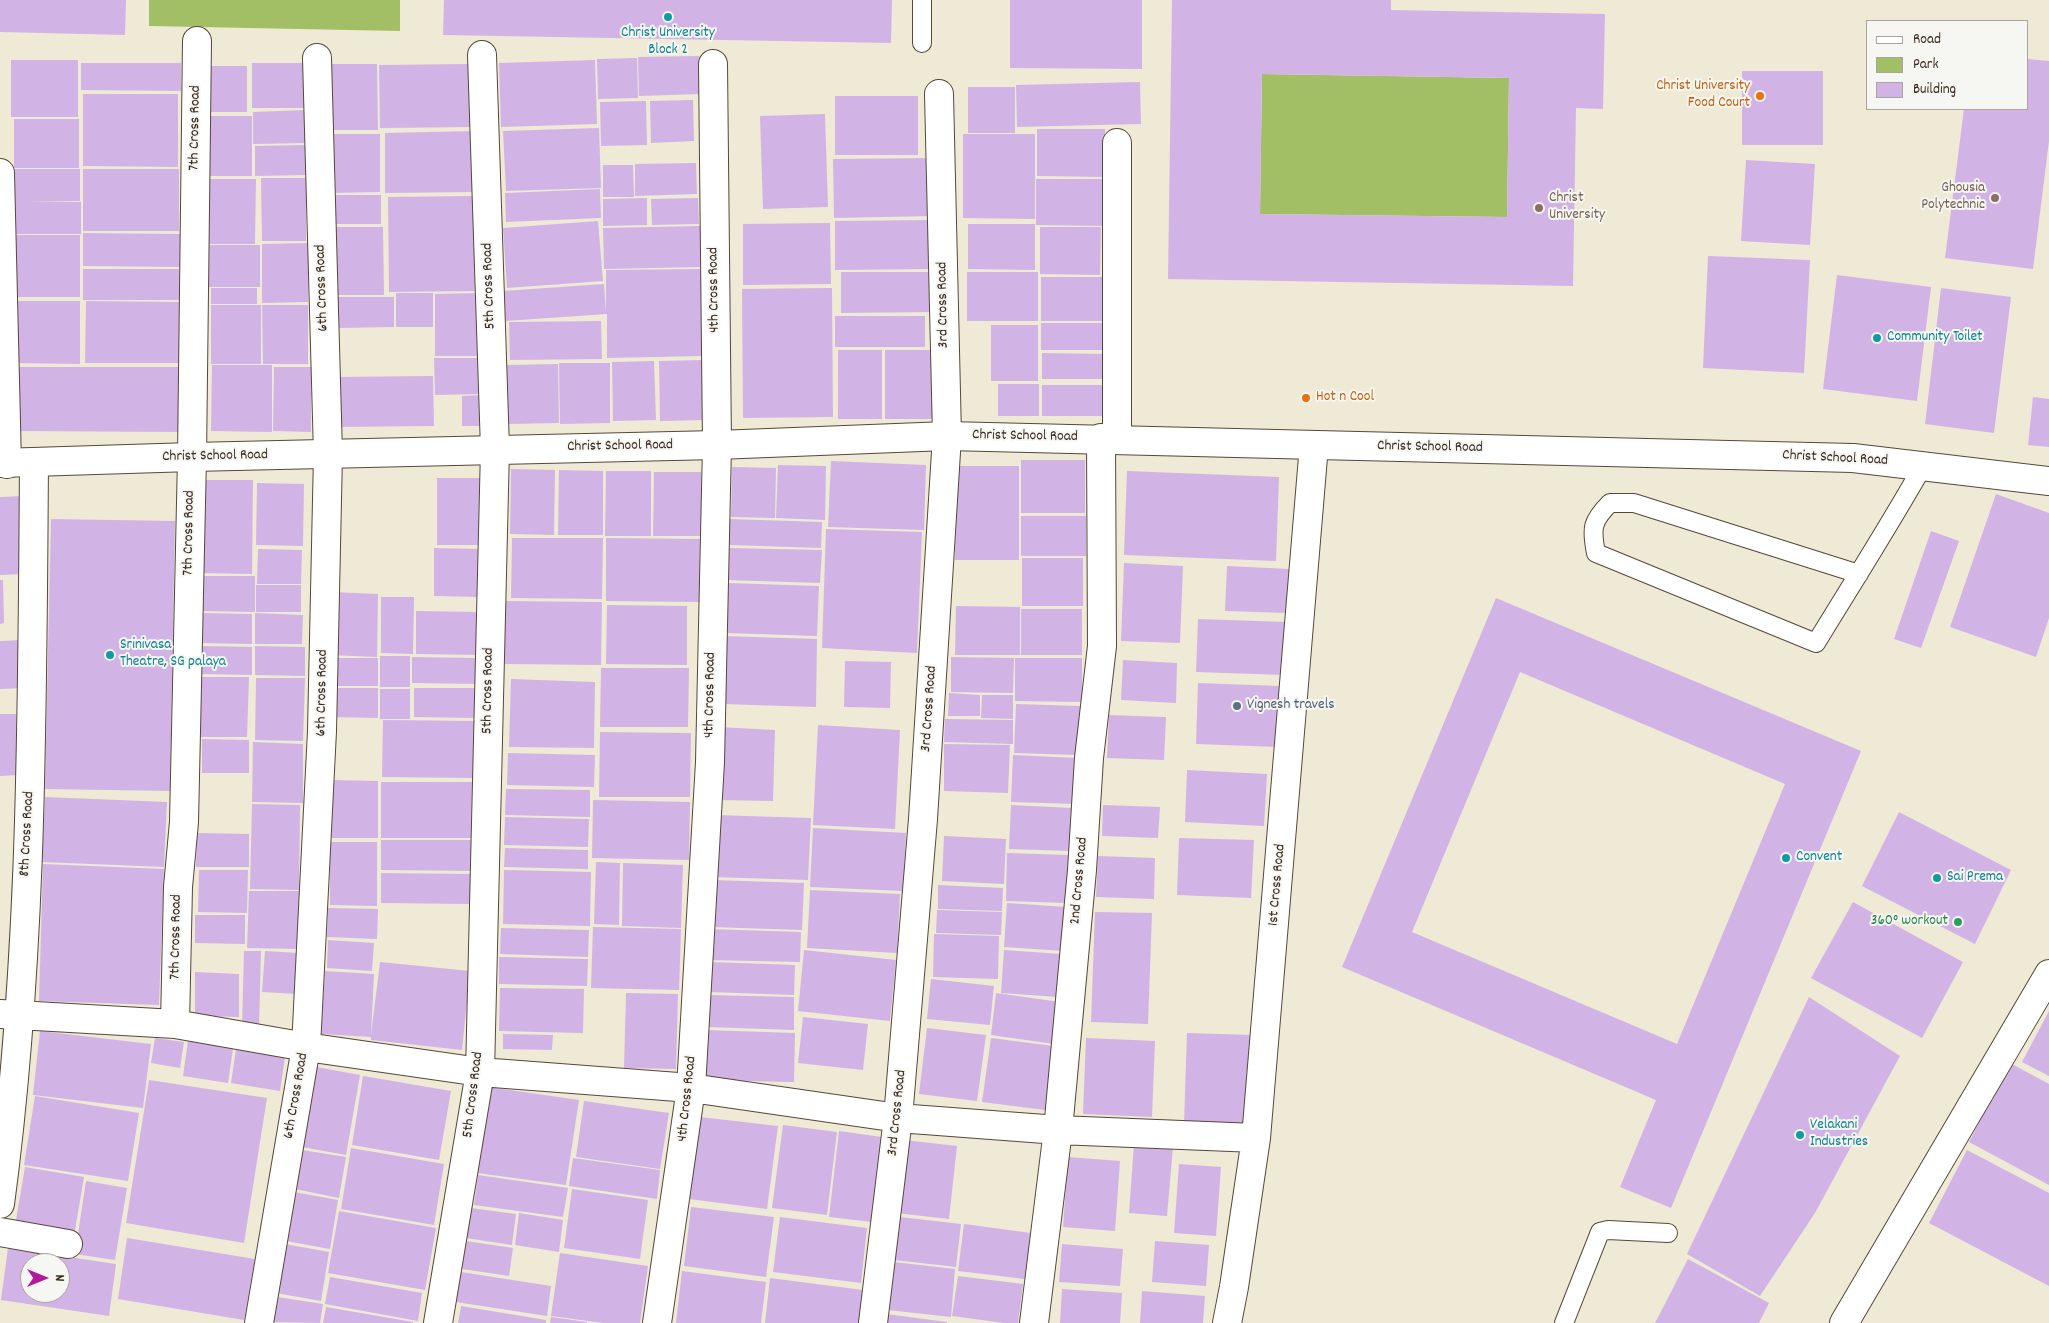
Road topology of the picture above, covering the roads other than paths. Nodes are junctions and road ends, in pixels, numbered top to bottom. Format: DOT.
graph roads {
  1 [pos="922,0"];
  2 [pos="197,41"];
  3 [pos="922,43"];
  4 [pos="482,55"];
  5 [pos="317,58"];
  6 [pos="713,64"];
  7 [pos="939,94"];
  8 [pos="1117,142"];
  9 [pos="0,173"];
  10 [pos="947,436"];
  11 [pos="1109,439"];
  12 [pos="717,445"];
  13 [pos="1314,445"];
  14 [pos="495,449"];
  15 [pos="328,454"];
  16 [pos="192,456"];
  17 [pos="34,463"];
  18 [pos="3,464"];
  19 [pos="1923,466"];
  20 [pos="2049,481"];
  21 [pos="1859,574"];
  22 [pos="2049,974"];
  23 [pos="9,1015"];
  24 [pos="176,1024"];
  25 [pos="306,1047"];
  26 [pos="480,1072"];
  27 [pos="691,1088"];
  28 [pos="898,1118"];
  29 [pos="1058,1130"];
  30 [pos="1256,1138"];
  31 [pos="0,1204"];
  32 [pos="0,1232"];
  33 [pos="1668,1233"];
  34 [pos="68,1244"];
  35 [pos="259,1323"];
  36 [pos="438,1323"];
  37 [pos="657,1323"];
  38 [pos="873,1323"];
  39 [pos="1034,1323"];
  40 [pos="1227,1323"];
  41 [pos="1564,1323"];
  42 [pos="1844,1323"];
  1 -- 3 [label="lane"];
  2 -- 16 [label="street, 7th Cross Road"];
  4 -- 14 [label="street, 5th Cross Road"];
  5 -- 15 [label="street, 6th Cross Road"];
  6 -- 12 [label="street, 4th Cross Road"];
  7 -- 10 [label="street, 3rd Cross Road"];
  8 -- 11 [label="street, 2nd Cross Road"];
  9 -- 18 [label="street"];
  10 -- 11 [label="street, Christ School Road"];
  10 -- 12 [label="street, Christ School Road"];
  10 -- 28 [label="street, 3rd Cross Road"];
  11 -- 13 [label="street, Christ School Road"];
  11 -- 29 [label="street, 2nd Cross Road"];
  12 -- 14 [label="street, Christ School Road"];
  12 -- 27 [label="street, 4th Cross Road"];
  13 -- 19 [label="street, Christ School Road"];
  13 -- 30 [label="street, 1st Cross Road"];
  14 -- 15 [label="street, Christ School Road"];
  14 -- 26 [label="street, 5th Cross Road"];
  15 -- 16 [label="street, Christ School Road"];
  15 -- 25 [label="street, 6th Cross Road"];
  16 -- 17 [label="street, Christ School Road"];
  16 -- 24 [label="street, 7th Cross Road"];
  17 -- 18 [label="street, Christ School Road"];
  17 -- 23 [label="street, 8th Cross Road"];
  19 -- 20 [label="street, Christ School Road"];
  19 -- 21 [label="lane"];
  21 -- 21 [label="lane"];
  22 -- 42 [label="street"];
  23 -- 24 [label="street"];
  23 -- 31 [label="street, 8th Cross Road"];
  24 -- 25 [label="street"];
  25 -- 26 [label="street"];
  25 -- 35 [label="street, 6th Cross Road"];
  26 -- 27 [label="street"];
  26 -- 36 [label="street, 5th Cross Road"];
  27 -- 28 [label="street"];
  27 -- 37 [label="street, 4th Cross Road"];
  28 -- 29 [label="street"];
  28 -- 38 [label="street, 3rd Cross Road"];
  29 -- 30 [label="street"];
  29 -- 39 [label="street, 2nd Cross Road"];
  30 -- 40 [label="street, 1st Cross Road"];
  32 -- 34 [label="street"];
  33 -- 41 [label="lane"];
}
